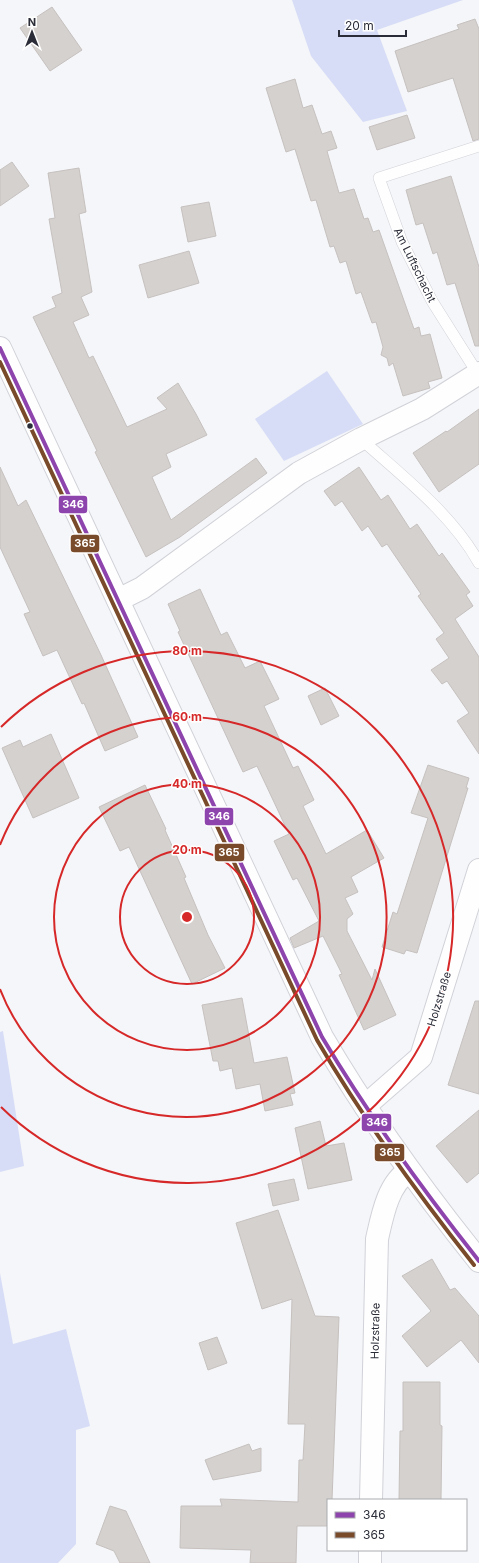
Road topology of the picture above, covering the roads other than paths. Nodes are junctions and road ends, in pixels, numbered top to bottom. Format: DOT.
graph roads {
  1 [pos="479,146"];
  2 [pos="0,348"];
  3 [pos="479,373"];
  4 [pos="361,439"];
  5 [pos="479,564"];
  6 [pos="118,600"];
  7 [pos="479,870"];
  8 [pos="365,1106"];
  9 [pos="409,1171"];
  10 [pos="479,1261"];
  11 [pos="371,1499"];
  12 [pos="370,1551"];
  13 [pos="370,1563"];
  1 -- 3 [label="lane, Am Luftschacht"];
  2 -- 6 [label="street"];
  3 -- 4 [label="street, Am Luftschacht"];
  4 -- 5 [label="lane"];
  4 -- 6 [label="street, Am Luftschacht"];
  6 -- 8 [label="street"];
  7 -- 8 [label="street, Holzstraße"];
  8 -- 9 [label="street"];
  9 -- 10 [label="street"];
  9 -- 11 [label="street, Holzstraße"];
  12 -- 13 [label="street"];
}
